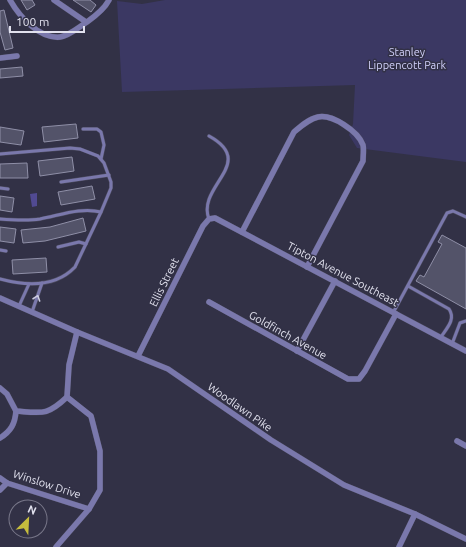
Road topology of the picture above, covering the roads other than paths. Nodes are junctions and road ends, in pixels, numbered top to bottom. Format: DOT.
graph roads {
  1 [pos="10,0"];
  2 [pos="54,0"];
  3 [pos="108,0"];
  4 [pos="86,22"];
  5 [pos="17,56"];
  6 [pos="0,58"];
  7 [pos="83,129"];
  8 [pos="209,136"];
  9 [pos="0,154"];
  10 [pos="101,159"];
  11 [pos="109,175"];
  12 [pos="61,182"];
  13 [pos="0,188"];
  14 [pos="8,189"];
  15 [pos="101,212"];
  16 [pos="466,217"];
  17 [pos="0,219"];
  18 [pos="209,219"];
  19 [pos="242,232"];
  20 [pos="86,244"];
  21 [pos="58,247"];
  22 [pos="0,250"];
  23 [pos="6,251"];
  24 [pos="307,267"];
  25 [pos="0,279"];
  26 [pos="335,281"];
  27 [pos="29,284"];
  28 [pos="42,284"];
  29 [pos="408,286"];
  30 [pos="0,298"];
  31 [pos="209,302"];
  32 [pos="19,306"];
  33 [pos="32,312"];
  34 [pos="394,313"];
  35 [pos="466,321"];
  36 [pos="77,332"];
  37 [pos="440,338"];
  38 [pos="452,344"];
  39 [pos="296,351"];
  40 [pos="466,352"];
  41 [pos="138,356"];
  42 [pos="0,388"];
  43 [pos="67,397"];
  44 [pos="16,411"];
  45 [pos="0,438"];
  46 [pos="457,441"];
  47 [pos="466,446"];
  48 [pos="0,478"];
  49 [pos="7,482"];
  50 [pos="0,490"];
  51 [pos="89,509"];
  52 [pos="415,514"];
  53 [pos="466,539"];
  54 [pos="56,547"];
  55 [pos="399,547"];
  1 -- 4 [label="street"];
  2 -- 4 [label="street"];
  3 -- 4 [label="street"];
  5 -- 6 [label="street"];
  7 -- 10 [label="lane"];
  8 -- 18 [label="lane"];
  9 -- 10 [label="lane"];
  10 -- 11 [label="lane"];
  11 -- 12 [label="lane"];
  11 -- 15 [label="lane"];
  13 -- 14 [label="lane"];
  15 -- 17 [label="lane"];
  15 -- 20 [label="lane"];
  16 -- 29 [label="lane"];
  18 -- 19 [label="street, Tipton Avenue Southeast"];
  18 -- 41 [label="street, Ellis Street"];
  19 -- 24 [label="street, Tipton Avenue Southeast"];
  19 -- 24 [label="street"];
  20 -- 21 [label="lane"];
  20 -- 28 [label="lane"];
  22 -- 23 [label="lane"];
  24 -- 26 [label="street, Tipton Avenue Southeast"];
  25 -- 27 [label="lane"];
  26 -- 34 [label="street, Tipton Avenue Southeast"];
  26 -- 39 [label="street"];
  27 -- 28 [label="lane"];
  27 -- 32 [label="lane"];
  33 -- 28 [label="lane, one-way"];
  29 -- 34 [label="lane"];
  29 -- 37 [label="lane"];
  30 -- 32 [label="street, Woodlawn Pike"];
  31 -- 39 [label="street, Goldfinch Avenue"];
  32 -- 33 [label="street, Woodlawn Pike"];
  33 -- 36 [label="street, Woodlawn Pike"];
  34 -- 37 [label="street, Tipton Avenue Southeast"];
  34 -- 39 [label="street, Goldfinch Avenue"];
  35 -- 38 [label="lane"];
  36 -- 41 [label="street, Woodlawn Pike"];
  36 -- 43 [label="street"];
  37 -- 38 [label="street, Tipton Avenue Southeast"];
  38 -- 40 [label="street, Tipton Avenue Southeast"];
  41 -- 52 [label="street, Woodlawn Pike"];
  42 -- 44 [label="street"];
  43 -- 44 [label="street"];
  43 -- 51 [label="street"];
  44 -- 45 [label="street"];
  46 -- 47 [label="street"];
  48 -- 49 [label="street, Winslow Drive"];
  49 -- 50 [label="street"];
  49 -- 51 [label="street, Winslow Drive"];
  51 -- 54 [label="street"];
  52 -- 53 [label="street, Woodlawn Pike"];
  52 -- 55 [label="street"];
}
